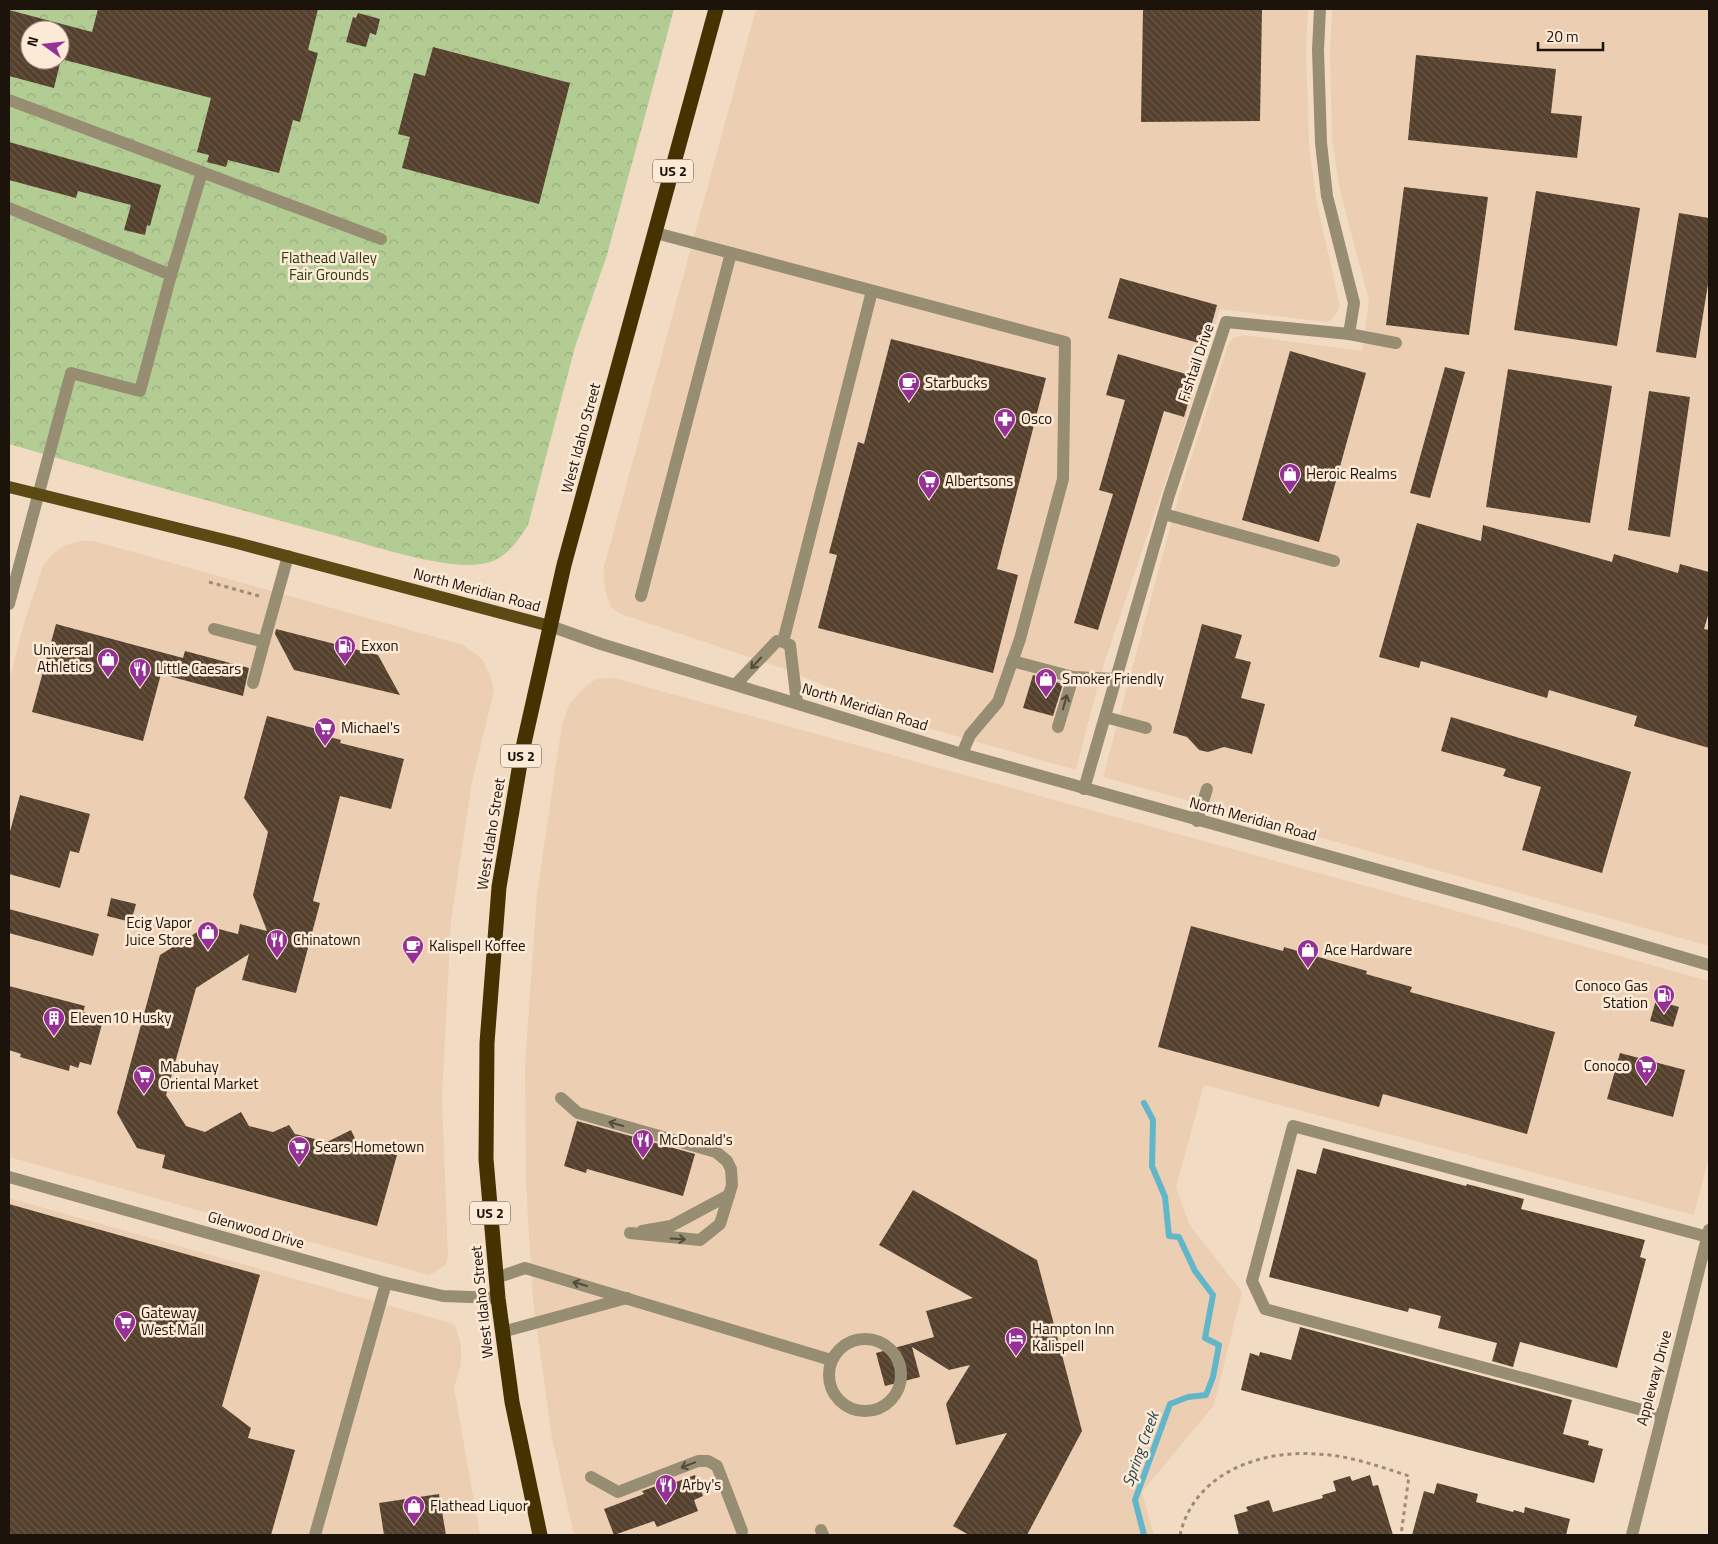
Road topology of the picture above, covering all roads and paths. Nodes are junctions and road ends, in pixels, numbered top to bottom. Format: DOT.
graph roads {
  1 [pos="716,9"];
  2 [pos="1320,9"];
  3 [pos="9,100"];
  4 [pos="202,172"];
  5 [pos="9,208"];
  6 [pos="656,233"];
  7 [pos="381,239"];
  8 [pos="731,253"];
  9 [pos="171,275"];
  10 [pos="872,291"];
  11 [pos="1349,334"];
  12 [pos="1396,343"];
  13 [pos="9,487"];
  14 [pos="38,495"];
  15 [pos="1164,514"];
  16 [pos="288,556"];
  17 [pos="1334,561"];
  18 [pos="209,582"];
  19 [pos="641,596"];
  20 [pos="275,601"];
  21 [pos="9,604"];
  22 [pos="550,626"];
  23 [pos="214,629"];
  24 [pos="777,641"];
  25 [pos="264,642"];
  26 [pos="1012,661"];
  27 [pos="1073,677"];
  28 [pos="1116,679"];
  29 [pos="253,683"];
  30 [pos="736,684"];
  31 [pos="797,703"];
  32 [pos="1105,717"];
  33 [pos="1058,727"];
  34 [pos="1146,728"];
  35 [pos="962,754"];
  36 [pos="1084,789"];
  37 [pos="1207,789"];
  38 [pos="1197,821"];
  39 [pos="1709,966"];
  40 [pos="561,1098"];
  41 [pos="9,1177"];
  42 [pos="729,1195"];
  43 [pos="1708,1234"];
  44 [pos="496,1278"];
  45 [pos="386,1283"];
  46 [pos="498,1298"];
  47 [pos="627,1298"];
  48 [pos="502,1332"];
  49 [pos="831,1360"];
  50 [pos="1661,1415"];
  51 [pos="591,1477"];
  52 [pos="742,1531"];
  53 [pos="537,1533"];
  54 [pos="315,1535"];
  55 [pos="1180,1535"];
  56 [pos="1401,1535"];
  57 [pos="1632,1535"];
  1 -- 6 [label="highway, West Idaho Street / US 2"];
  2 -- 11 [label="street"];
  3 -- 4 [label="street"];
  4 -- 7 [label="street"];
  4 -- 9 [label="street"];
  5 -- 9 [label="street"];
  6 -- 8 [label="street"];
  6 -- 22 [label="highway, West Idaho Street / US 2"];
  8 -- 10 [label="street"];
  8 -- 19 [label="street"];
  9 -- 14 [label="street"];
  10 -- 26 [label="street"];
  10 -- 31 [label="street"];
  11 -- 12 [label="street"];
  11 -- 15 [label="street, Fishtail Drive"];
  13 -- 14 [label="main road, North Meridian Road"];
  14 -- 16 [label="main road, North Meridian Road"];
  14 -- 21 [label="street"];
  15 -- 17 [label="street"];
  15 -- 28 [label="street, Fishtail Drive"];
  16 -- 20 [label="street"];
  16 -- 22 [label="main road, North Meridian Road"];
  18 -- 20 [label="path"];
  20 -- 25 [label="street"];
  22 -- 30 [label="street, North Meridian Road"];
  22 -- 44 [label="highway, West Idaho Street / US 2"];
  23 -- 25 [label="street"];
  24 -- 30 [label="street, one-way"];
  25 -- 29 [label="street"];
  26 -- 27 [label="street"];
  26 -- 35 [label="street"];
  27 -- 28 [label="street"];
  33 -- 27 [label="street, one-way"];
  28 -- 32 [label="street, Fishtail Drive"];
  30 -- 31 [label="street, North Meridian Road"];
  31 -- 35 [label="street, North Meridian Road"];
  32 -- 34 [label="street"];
  32 -- 36 [label="street, Fishtail Drive"];
  35 -- 36 [label="street, North Meridian Road"];
  36 -- 38 [label="street, North Meridian Road"];
  37 -- 38 [label="street"];
  38 -- 39 [label="street, North Meridian Road"];
  42 -- 40 [label="street, one-way"];
  41 -- 45 [label="street, Glenwood Drive"];
  42 -- 42 [label="street, one-way"];
  43 -- 50 [label="street, Appleway Drive"];
  43 -- 50 [label="street"];
  44 -- 46 [label="highway, West Idaho Street / US 2"];
  47 -- 44 [label="street, one-way"];
  45 -- 46 [label="street, Glenwood Drive"];
  45 -- 54 [label="street"];
  46 -- 48 [label="highway, West Idaho Street / US 2"];
  47 -- 48 [label="street"];
  47 -- 49 [label="street"];
  48 -- 53 [label="highway, West Idaho Street / US 2"];
  49 -- 49 [label="street"];
  50 -- 57 [label="street, Appleway Drive"];
  52 -- 51 [label="street, one-way"];
  55 -- 56 [label="path"];
}
